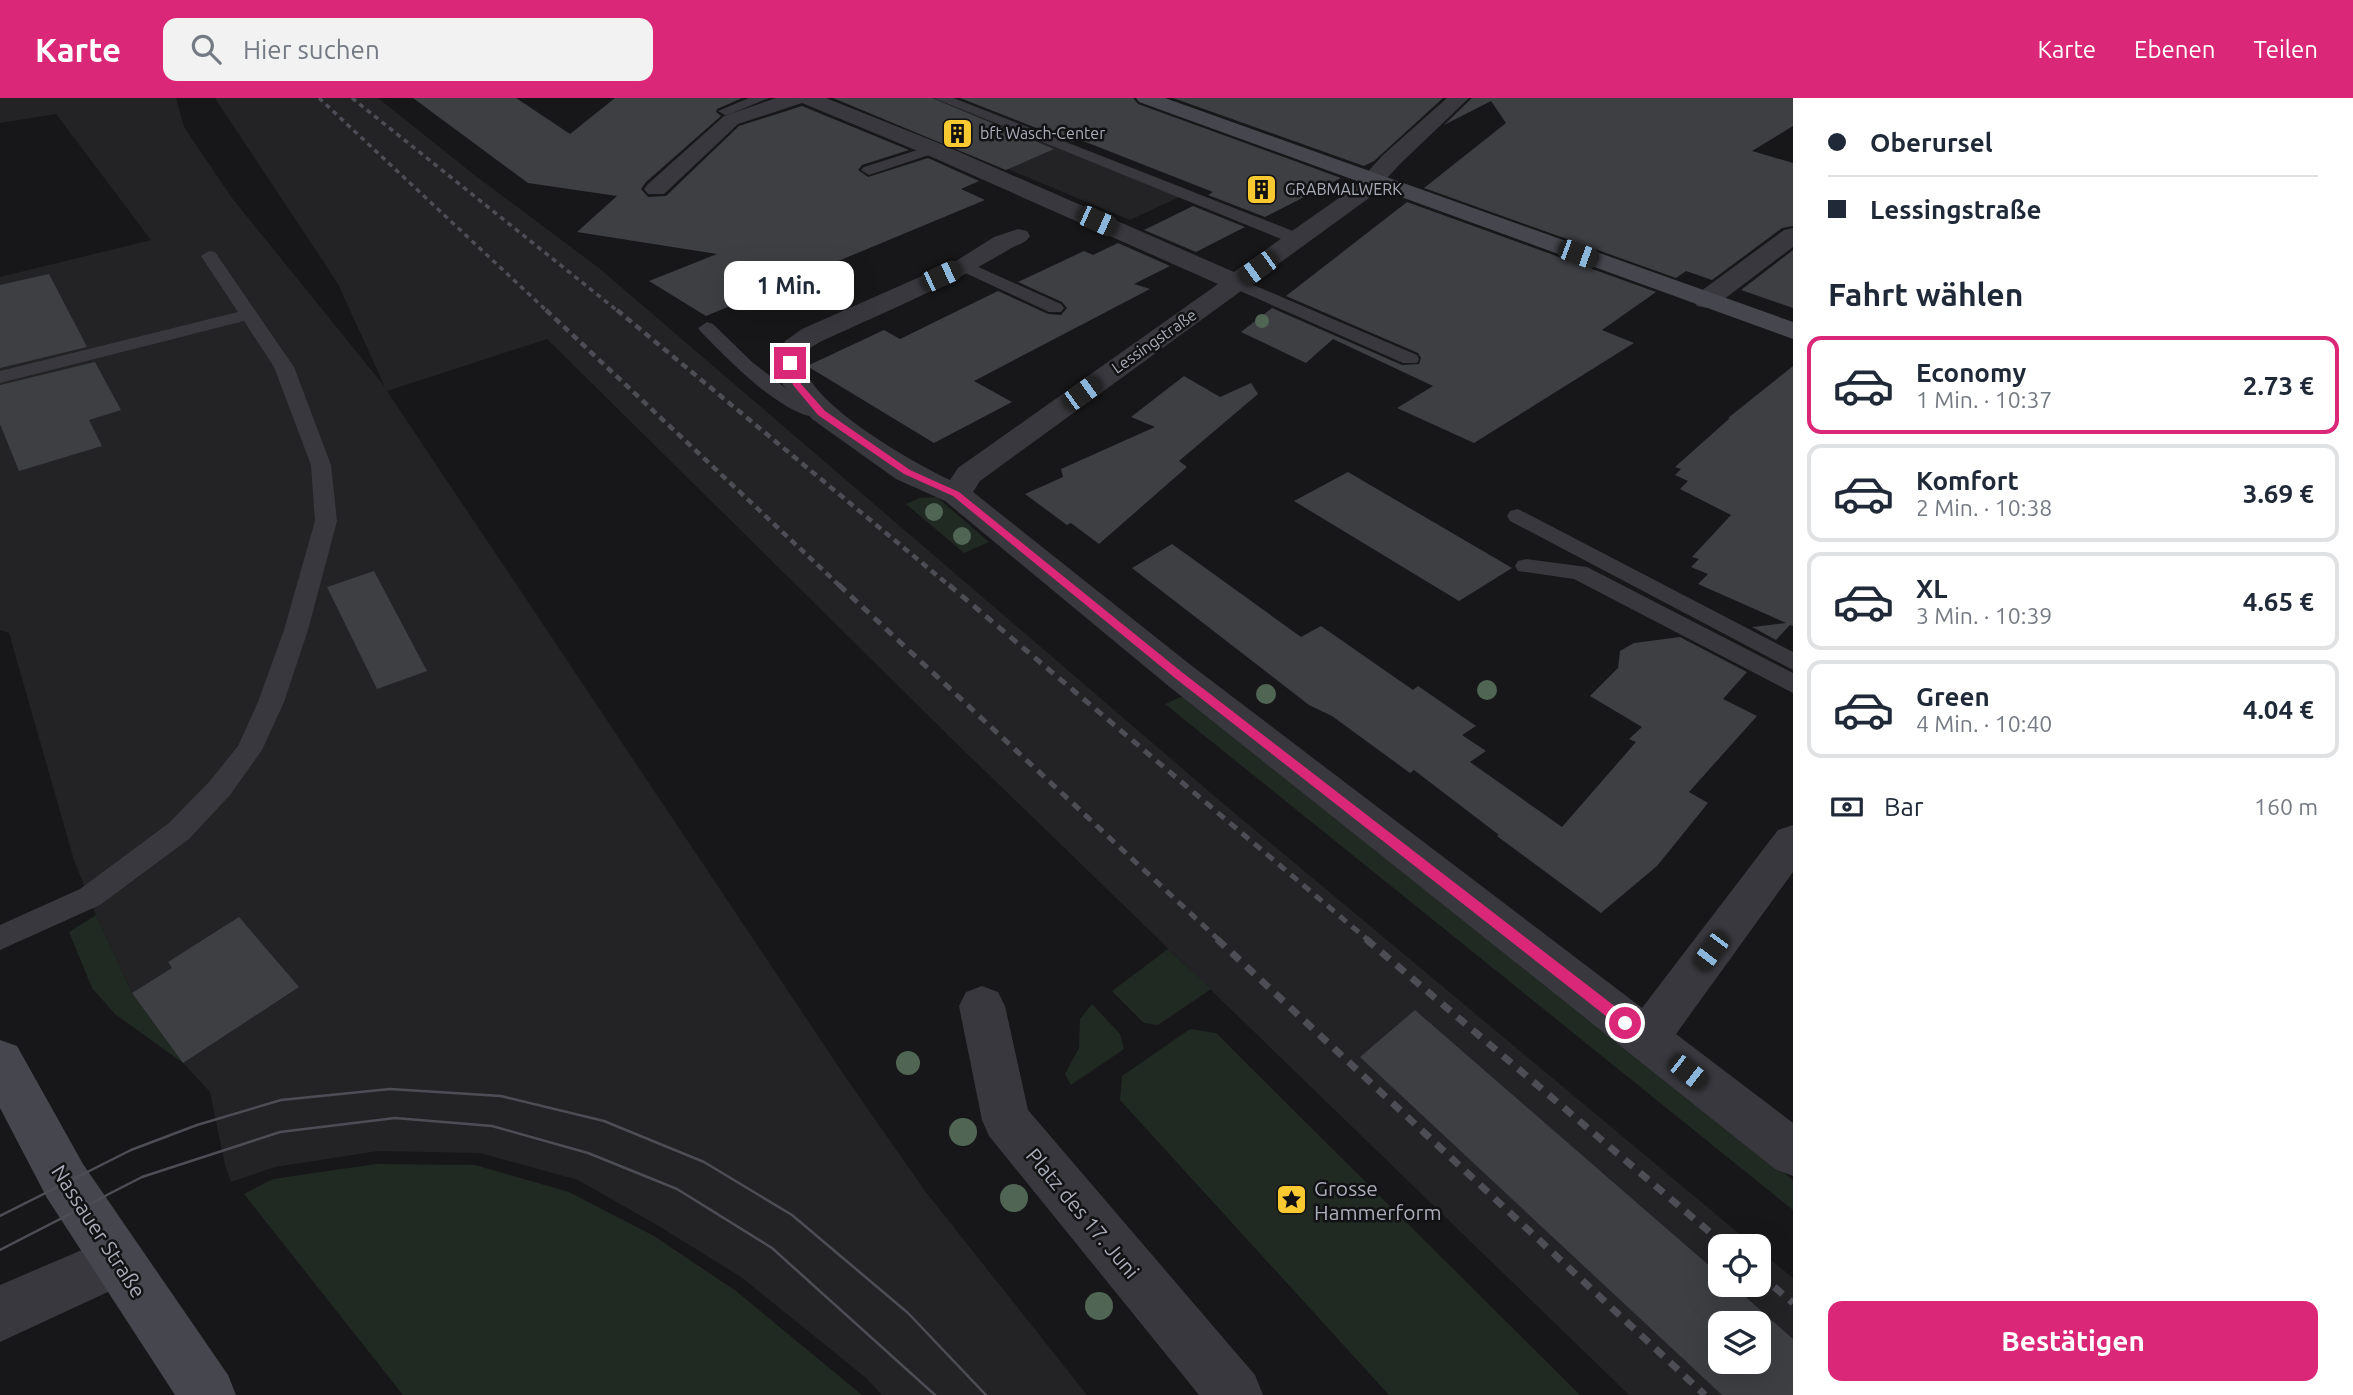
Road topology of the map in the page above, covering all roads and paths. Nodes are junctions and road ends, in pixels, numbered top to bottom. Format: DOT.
graph roads {
  1 [pos="762,98"];
  2 [pos="796,98"];
  3 [pos="808,98"];
  4 [pos="941,98"];
  5 [pos="1146,98"];
  6 [pos="1459,98"];
  7 [pos="725,111"];
  8 [pos="933,149"];
  9 [pos="869,170"];
  10 [pos="1373,180"];
  11 [pos="656,189"];
  12 [pos="1793,235"];
  13 [pos="1018,236"];
  14 [pos="1297,239"];
  15 [pos="209,256"];
  16 [pos="965,265"];
  17 [pos="1237,283"];
  18 [pos="1706,300"];
  19 [pos="1055,309"];
  20 [pos="247,315"];
  21 [pos="707,328"];
  22 [pos="1793,331"];
  23 [pos="1410,359"];
  24 [pos="0,377"];
  25 [pos="821,413"];
  26 [pos="956,494"];
  27 [pos="1518,516"];
  28 [pos="1526,566"];
  29 [pos="1793,662"];
  30 [pos="1793,684"];
  31 [pos="1793,841"];
  32 [pos="0,938"];
  33 [pos="982,1006"];
  34 [pos="1646,1039"];
  35 [pos="0,1061"];
  36 [pos="1793,1153"];
  37 [pos="117,1261"];
  38 [pos="0,1315"];
  39 [pos="208,1395"];
  40 [pos="1235,1395"];
  1 -- 7 [label="lane"];
  2 -- 11 [label="street"];
  3 -- 8 [label="street"];
  4 -- 14 [label="lane"];
  5 -- 10 [label="main road"];
  6 -- 10 [label="street, Lessingstraße"];
  8 -- 9 [label="lane"];
  8 -- 17 [label="street"];
  10 -- 14 [label="street, Lessingstraße"];
  10 -- 18 [label="main road"];
  12 -- 18 [label="street"];
  13 -- 16 [label="street"];
  14 -- 17 [label="street, Lessingstraße"];
  15 -- 20 [label="lane"];
  16 -- 19 [label="lane"];
  16 -- 25 [label="street"];
  17 -- 23 [label="lane"];
  17 -- 26 [label="street, Lessingstraße"];
  18 -- 22 [label="main road"];
  20 -- 24 [label="lane"];
  20 -- 32 [label="lane"];
  21 -- 25 [label="lane"];
  25 -- 26 [label="street"];
  26 -- 34 [label="street"];
  27 -- 29 [label="lane"];
  28 -- 30 [label="lane"];
  31 -- 34 [label="street"];
  33 -- 40 [label="street, Platz des 17. Juni"];
  34 -- 36 [label="street"];
  35 -- 37 [label="main road, Nassauer Straße"];
  37 -- 38 [label="street"];
  37 -- 39 [label="main road, Nassauer Straße"];
}
